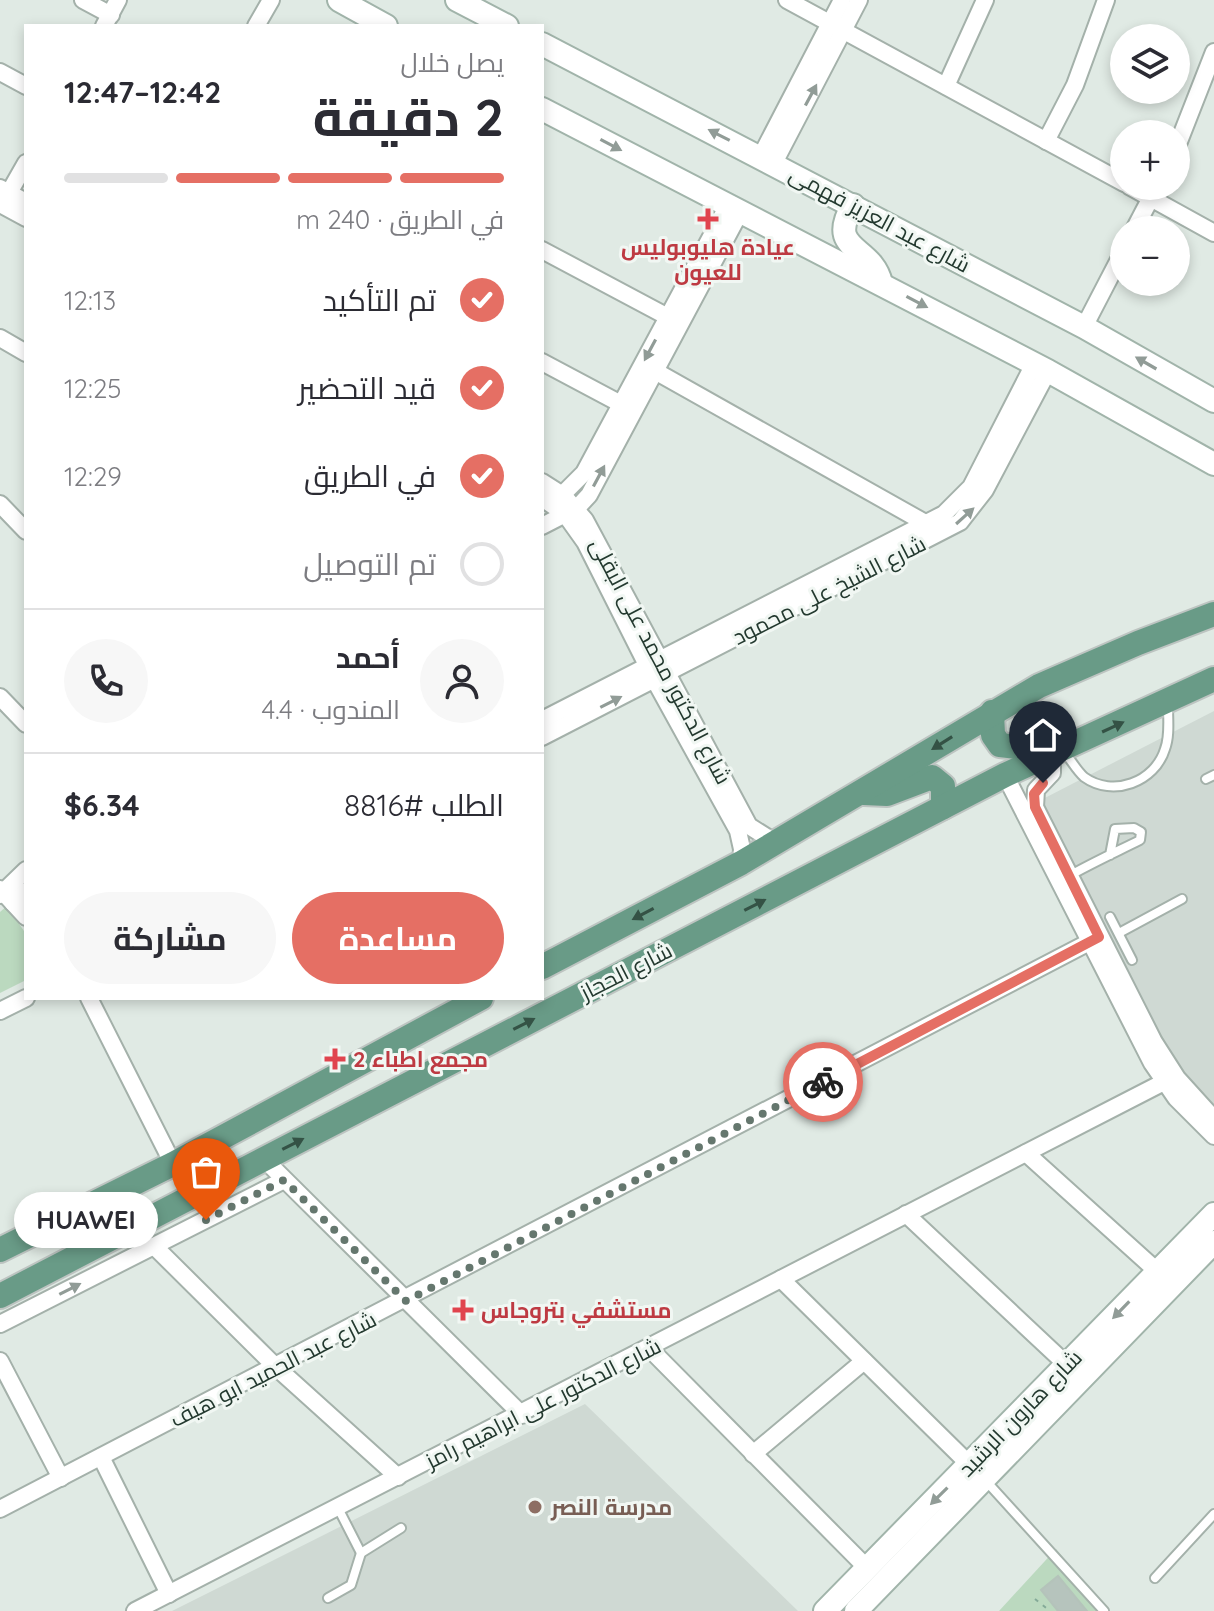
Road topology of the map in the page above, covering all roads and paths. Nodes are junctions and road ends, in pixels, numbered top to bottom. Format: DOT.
graph roads {
  1 [pos="83,0"];
  2 [pos="271,0"];
  3 [pos="339,0"];
  4 [pos="457,0"];
  5 [pos="787,0"];
  6 [pos="842,0"];
  7 [pos="859,0"];
  8 [pos="985,0"];
  9 [pos="1106,0"];
  10 [pos="111,14"];
  11 [pos="257,24"];
  12 [pos="382,24"];
  13 [pos="503,24"];
  14 [pos="838,27"];
  15 [pos="544,45"];
  16 [pos="1214,52"];
  17 [pos="0,72"];
  18 [pos="24,85"];
  19 [pos="946,86"];
  20 [pos="544,110"];
  21 [pos="1187,120"];
  22 [pos="1046,141"];
  23 [pos="768,160"];
  24 [pos="24,166"];
  25 [pos="1110,176"];
  26 [pos="3,197"];
  27 [pos="1166,200"];
  28 [pos="24,202"];
  29 [pos="853,205"];
  30 [pos="733,210"];
  31 [pos="24,216"];
  32 [pos="1214,233"];
  33 [pos="544,251"];
  34 [pos="1110,277"];
  35 [pos="881,283"];
  36 [pos="668,317"];
  37 [pos="1084,327"];
  38 [pos="0,338"];
  39 [pos="24,352"];
  40 [pos="544,363"];
  41 [pos="1041,367"];
  42 [pos="655,371"];
  43 [pos="1214,401"];
  44 [pos="621,404"];
  45 [pos="1214,464"];
  46 [pos="544,485"];
  47 [pos="0,504"];
  48 [pos="557,504"];
  49 [pos="544,523"];
  50 [pos="927,524"];
  51 [pos="24,529"];
  52 [pos="1214,614"];
  53 [pos="657,670"];
  54 [pos="1214,679"];
  55 [pos="0,697"];
  56 [pos="1169,701"];
  57 [pos="992,712"];
  58 [pos="544,719"];
  59 [pos="24,722"];
  60 [pos="544,736"];
  61 [pos="1058,753"];
  62 [pos="1005,775"];
  63 [pos="864,793"];
  64 [pos="943,807"];
  65 [pos="776,843"];
  66 [pos="1110,855"];
  67 [pos="741,863"];
  68 [pos="24,872"];
  69 [pos="1069,876"];
  70 [pos="24,891"];
  71 [pos="4,895"];
  72 [pos="1182,899"];
  73 [pos="24,915"];
  74 [pos="1110,917"];
  75 [pos="1117,931"];
  76 [pos="1093,940"];
  77 [pos="1132,960"];
  78 [pos="544,966"];
  79 [pos="24,999"];
  80 [pos="90,1000"];
  81 [pos="466,1001"];
  82 [pos="0,1011"];
  83 [pos="1164,1082"];
  84 [pos="1214,1119"];
  85 [pos="1214,1136"];
  86 [pos="1026,1153"];
  87 [pos="264,1159"];
  88 [pos="173,1164"];
  89 [pos="284,1180"];
  90 [pos="906,1214"];
  91 [pos="1214,1214"];
  92 [pos="1214,1242"];
  93 [pos="154,1246"];
  94 [pos="0,1250"];
  95 [pos="0,1258"];
  96 [pos="1158,1272"];
  97 [pos="781,1279"];
  98 [pos="9,1291"];
  99 [pos="406,1301"];
  100 [pos="0,1324"];
  101 [pos="649,1348"];
  102 [pos="0,1361"];
  103 [pos="864,1361"];
  104 [pos="1067,1365"];
  105 [pos="276,1367"];
  106 [pos="522,1415"];
  107 [pos="753,1454"];
  108 [pos="101,1457"];
  109 [pos="978,1473"];
  110 [pos="398,1477"];
  111 [pos="61,1478"];
  112 [pos="338,1508"];
  113 [pos="0,1509"];
  114 [pos="1214,1514"];
  115 [pos="401,1528"];
  116 [pos="361,1553"];
  117 [pos="867,1568"];
  118 [pos="1155,1578"];
  119 [pos="169,1594"];
  120 [pos="328,1598"];
  121 [pos="1035,1599"];
  122 [pos="135,1611"];
  123 [pos="825,1611"];
  124 [pos="856,1611"];
  125 [pos="1050,1611"];
  126 [pos="1104,1611"];
  1 -- 10 [label="street"];
  2 -- 11 [label="street"];
  3 -- 12 [label="main road"];
  4 -- 13 [label="main road"];
  5 -- 14 [label="street"];
  6 -- 14 [label="street"];
  7 -- 14 [label="street"];
  8 -- 19 [label="street"];
  9 -- 22 [label="street"];
  14 -- 19 [label="street"];
  14 -- 23 [label="street"];
  23 -- 15 [label="main road, شارع عبد العزيز فهمى, one-way"];
  16 -- 21 [label="street"];
  17 -- 18 [label="street"];
  19 -- 22 [label="street"];
  20 -- 30 [label="main road, one-way"];
  22 -- 25 [label="street"];
  23 -- 29 [label="main road, شارع عبد العزيز فهمى"];
  24 -- 26 [label="street"];
  26 -- 28 [label="street"];
  26 -- 31 [label="street"];
  27 -- 32 [label="street"];
  29 -- 35 [label="main road"];
  29 -- 37 [label="main road, شارع عبد العزيز فهمى"];
  30 -- 35 [label="main road"];
  30 -- 36 [label="street"];
  30 -- 42 [label="street"];
  33 -- 36 [label="street"];
  34 -- 37 [label="street"];
  35 -- 41 [label="main road, one-way"];
  36 -- 44 [label="street, one-way"];
  43 -- 37 [label="main road, شارع عبد العزيز فهمى, one-way"];
  38 -- 39 [label="street"];
  40 -- 44 [label="street"];
  41 -- 45 [label="main road"];
  41 -- 50 [label="street, شارع الشيخ على محمود"];
  53 -- 41 [label="street, شارع الشيخ على محمود, one-way"];
  48 -- 42 [label="street, one-way"];
  42 -- 50 [label="street"];
  44 -- 48 [label="street"];
  46 -- 48 [label="street, شارع الدكتور محمد على البقلى"];
  47 -- 51 [label="street"];
  48 -- 49 [label="street"];
  48 -- 53 [label="street, شارع الدكتور محمد على البقلى"];
  50 -- 53 [label="street, شارع الشيخ على محمود"];
  52 -- 57 [label="main road, شارع الحجاز"];
  53 -- 58 [label="street, شارع الشيخ على محمود"];
  60 -- 53 [label="street, شارع الشيخ على محمود, one-way"];
  53 -- 65 [label="street, شارع الدكتور محمد على البقلى"];
  53 -- 67 [label="street, شارع الدكتور محمد على البقلى"];
  54 -- 56 [label="main road, شارع الحجاز"];
  55 -- 59 [label="street"];
  61 -- 56 [label="main road, شارع الحجاز, one-way"];
  56 -- 61 [label="lane"];
  57 -- 61 [label="main road"];
  57 -- 63 [label="main road, شارع الحجاز, one-way"];
  61 -- 62 [label="main road, شارع الحجاز"];
  61 -- 69 [label="street"];
  62 -- 64 [label="main road, شارع الحجاز"];
  62 -- 76 [label="street"];
  63 -- 64 [label="main road"];
  63 -- 65 [label="main road, شارع الحجاز"];
  87 -- 64 [label="main road, شارع الحجاز, one-way"];
  65 -- 67 [label="main road, شارع الحجاز"];
  66 -- 69 [label="lane"];
  67 -- 78 [label="main road, شارع الحجاز, one-way"];
  68 -- 71 [label="street"];
  69 -- 76 [label="street"];
  70 -- 71 [label="street"];
  71 -- 73 [label="street"];
  72 -- 75 [label="lane"];
  74 -- 75 [label="lane"];
  75 -- 76 [label="lane"];
  75 -- 77 [label="lane"];
  76 -- 83 [label="street"];
  76 -- 84 [label="street"];
  76 -- 99 [label="street, شارع عبد الحميد ابو هيف"];
  79 -- 82 [label="street"];
  80 -- 88 [label="street"];
  81 -- 88 [label="main road"];
  83 -- 85 [label="street"];
  83 -- 86 [label="street, شارع الدكتور على ابراهيم رامز"];
  86 -- 90 [label="street, شارع الدكتور على ابراهيم رامز"];
  86 -- 96 [label="street"];
  87 -- 89 [label="street"];
  87 -- 98 [label="main road, شارع الحجاز"];
  88 -- 94 [label="main road"];
  89 -- 93 [label="street"];
  89 -- 99 [label="street"];
  90 -- 97 [label="street, شارع الدكتور على ابراهيم رامز"];
  90 -- 104 [label="street"];
  91 -- 96 [label="main road, شارع هارون الرشيد"];
  92 -- 109 [label="main road, شارع هارون الرشيد"];
  100 -- 93 [label="street, one-way"];
  93 -- 105 [label="street"];
  95 -- 98 [label="main road"];
  96 -- 104 [label="main road, شارع هارون الرشيد, one-way"];
  97 -- 101 [label="street, شارع الدكتور على ابراهيم رامز"];
  97 -- 103 [label="street"];
  99 -- 105 [label="street, شارع عبد الحميد ابو هيف"];
  99 -- 106 [label="street"];
  101 -- 106 [label="street, شارع الدكتور على ابراهيم رامز"];
  101 -- 107 [label="street"];
  102 -- 111 [label="street"];
  103 -- 107 [label="street"];
  103 -- 109 [label="street"];
  104 -- 109 [label="main road, شارع هارون الرشيد"];
  105 -- 108 [label="street, شارع عبد الحميد ابو هيف"];
  105 -- 110 [label="street"];
  106 -- 110 [label="street, شارع الدكتور على ابراهيم رامز"];
  107 -- 117 [label="street"];
  108 -- 111 [label="street, شارع عبد الحميد ابو هيف"];
  108 -- 119 [label="street"];
  109 -- 117 [label="main road, شارع هارون الرشيد, one-way"];
  109 -- 124 [label="main road, شارع هارون الرشيد"];
  109 -- 126 [label="lane"];
  110 -- 112 [label="street, شارع الدكتور على ابراهيم رامز"];
  111 -- 113 [label="street, شارع عبد الحميد ابو هيف"];
  112 -- 116 [label="lane"];
  112 -- 119 [label="street, شارع الدكتور على ابراهيم رامز"];
  114 -- 118 [label="lane"];
  115 -- 116 [label="lane"];
  116 -- 120 [label="lane"];
  117 -- 123 [label="main road, شارع هارون الرشيد"];
  119 -- 122 [label="street, شارع الدكتور على ابراهيم رامز"];
  121 -- 125 [label="path"];
}
